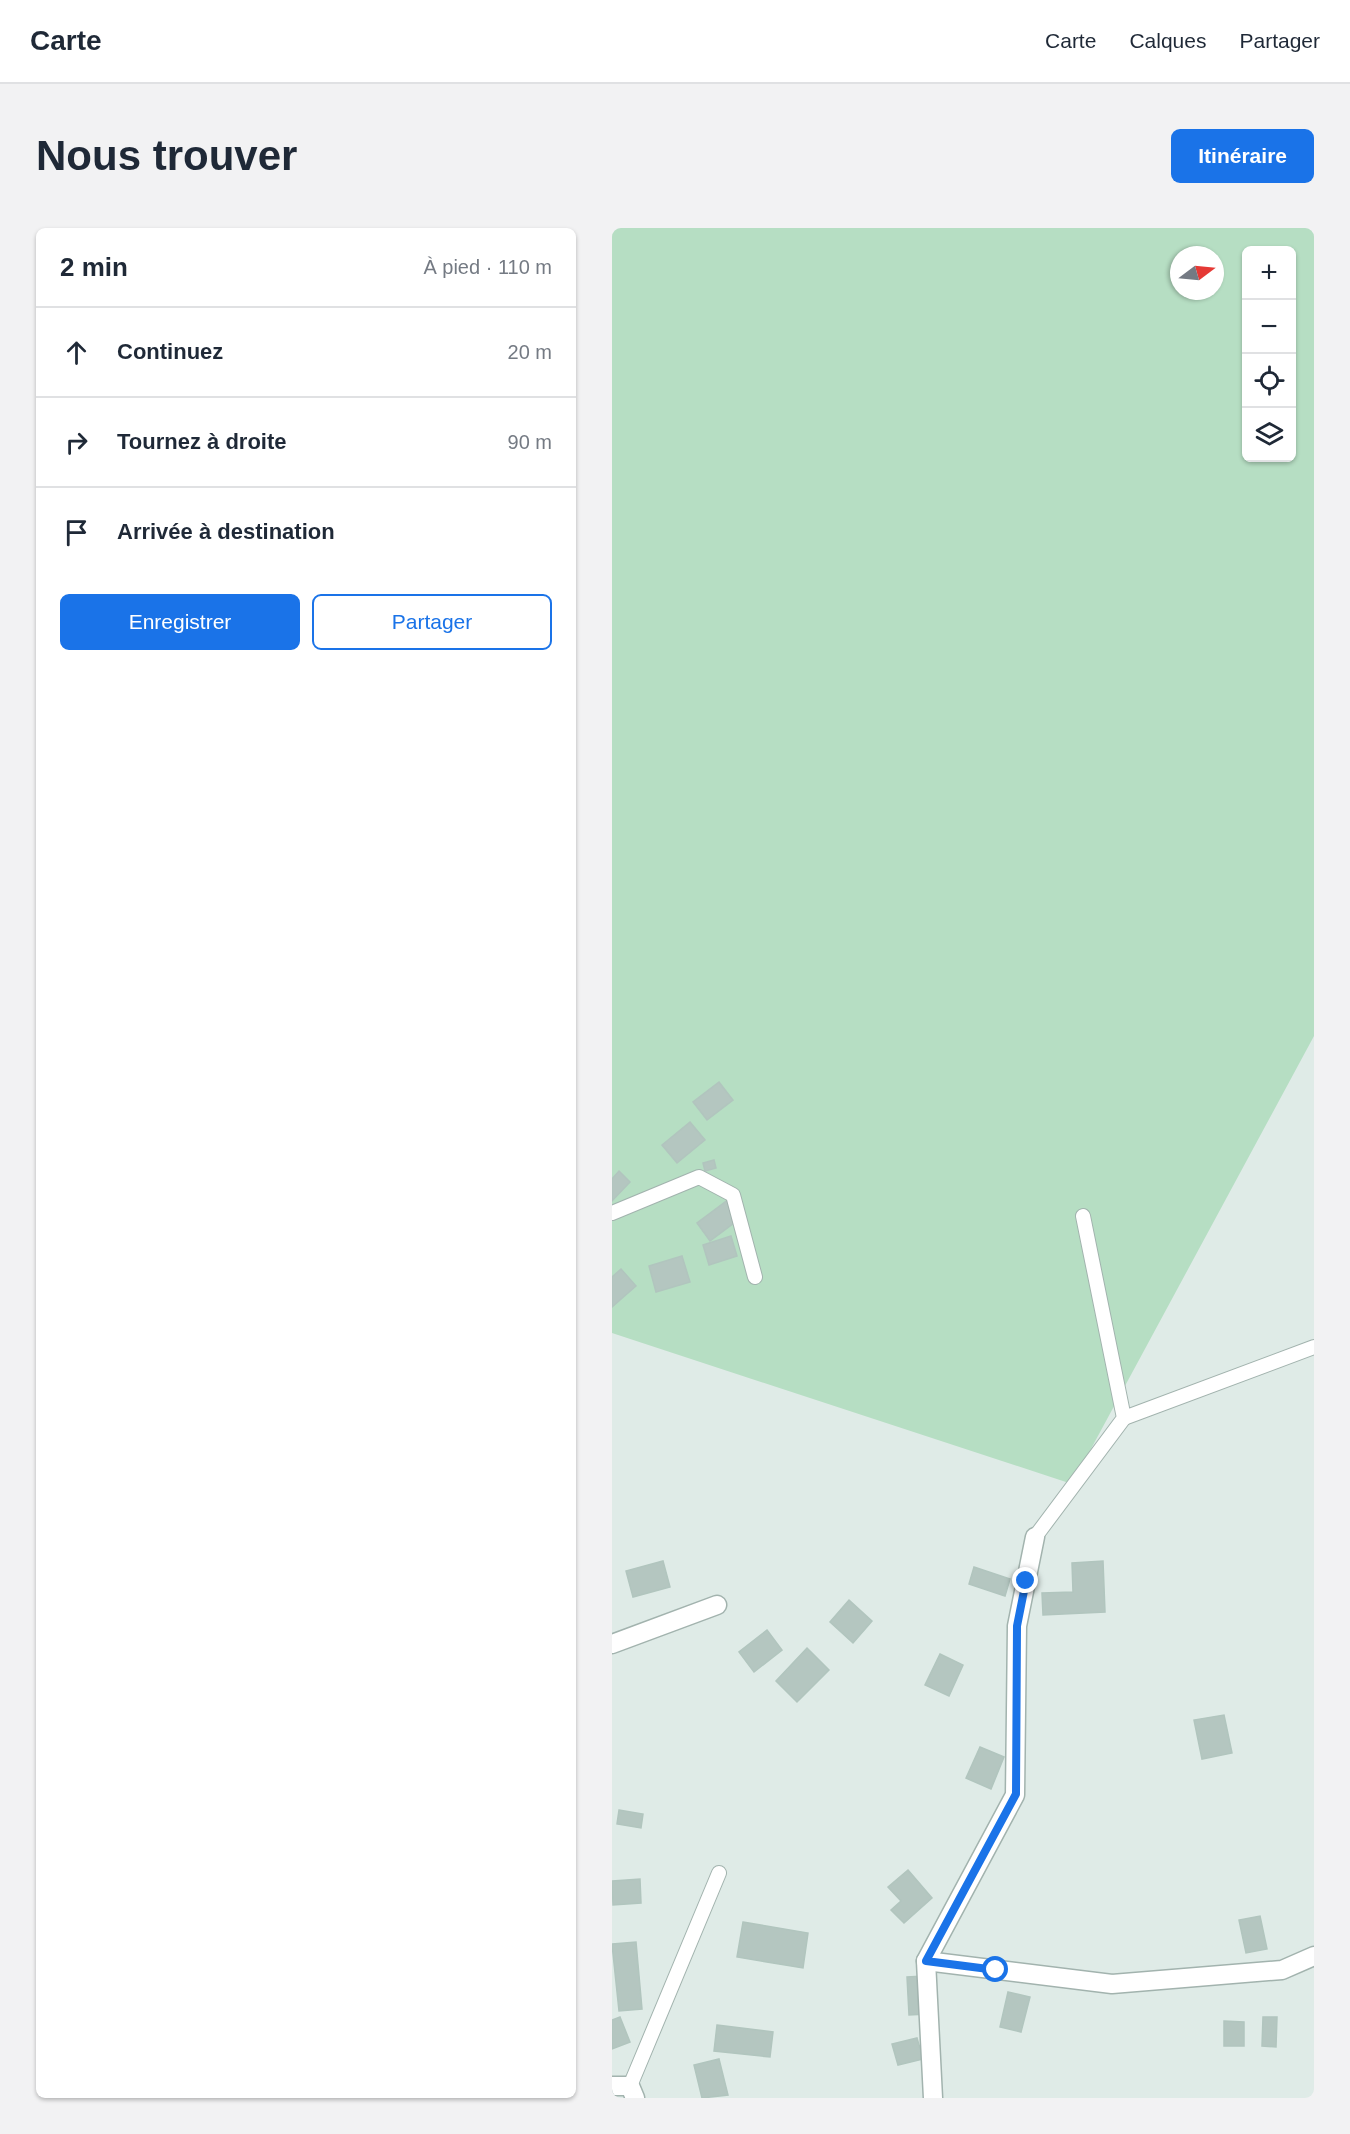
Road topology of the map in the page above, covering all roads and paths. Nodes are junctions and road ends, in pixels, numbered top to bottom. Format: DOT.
graph roads {
  1 [pos="612,1213"];
  2 [pos="1083,1216"];
  3 [pos="754,1277"];
  4 [pos="1314,1347"];
  5 [pos="1124,1418"];
  6 [pos="1035,1538"];
  7 [pos="717,1605"];
  8 [pos="612,1644"];
  9 [pos="719,1874"];
  10 [pos="1314,1956"];
  11 [pos="926,1961"];
  12 [pos="626,2090"];
  13 [pos="933,2098"];
  1 -- 3 [label="lane"];
  2 -- 5 [label="lane"];
  4 -- 5 [label="lane"];
  5 -- 6 [label="lane"];
  6 -- 11 [label="street"];
  7 -- 8 [label="street"];
  9 -- 12 [label="lane"];
  10 -- 11 [label="street"];
  11 -- 13 [label="street"];
}
